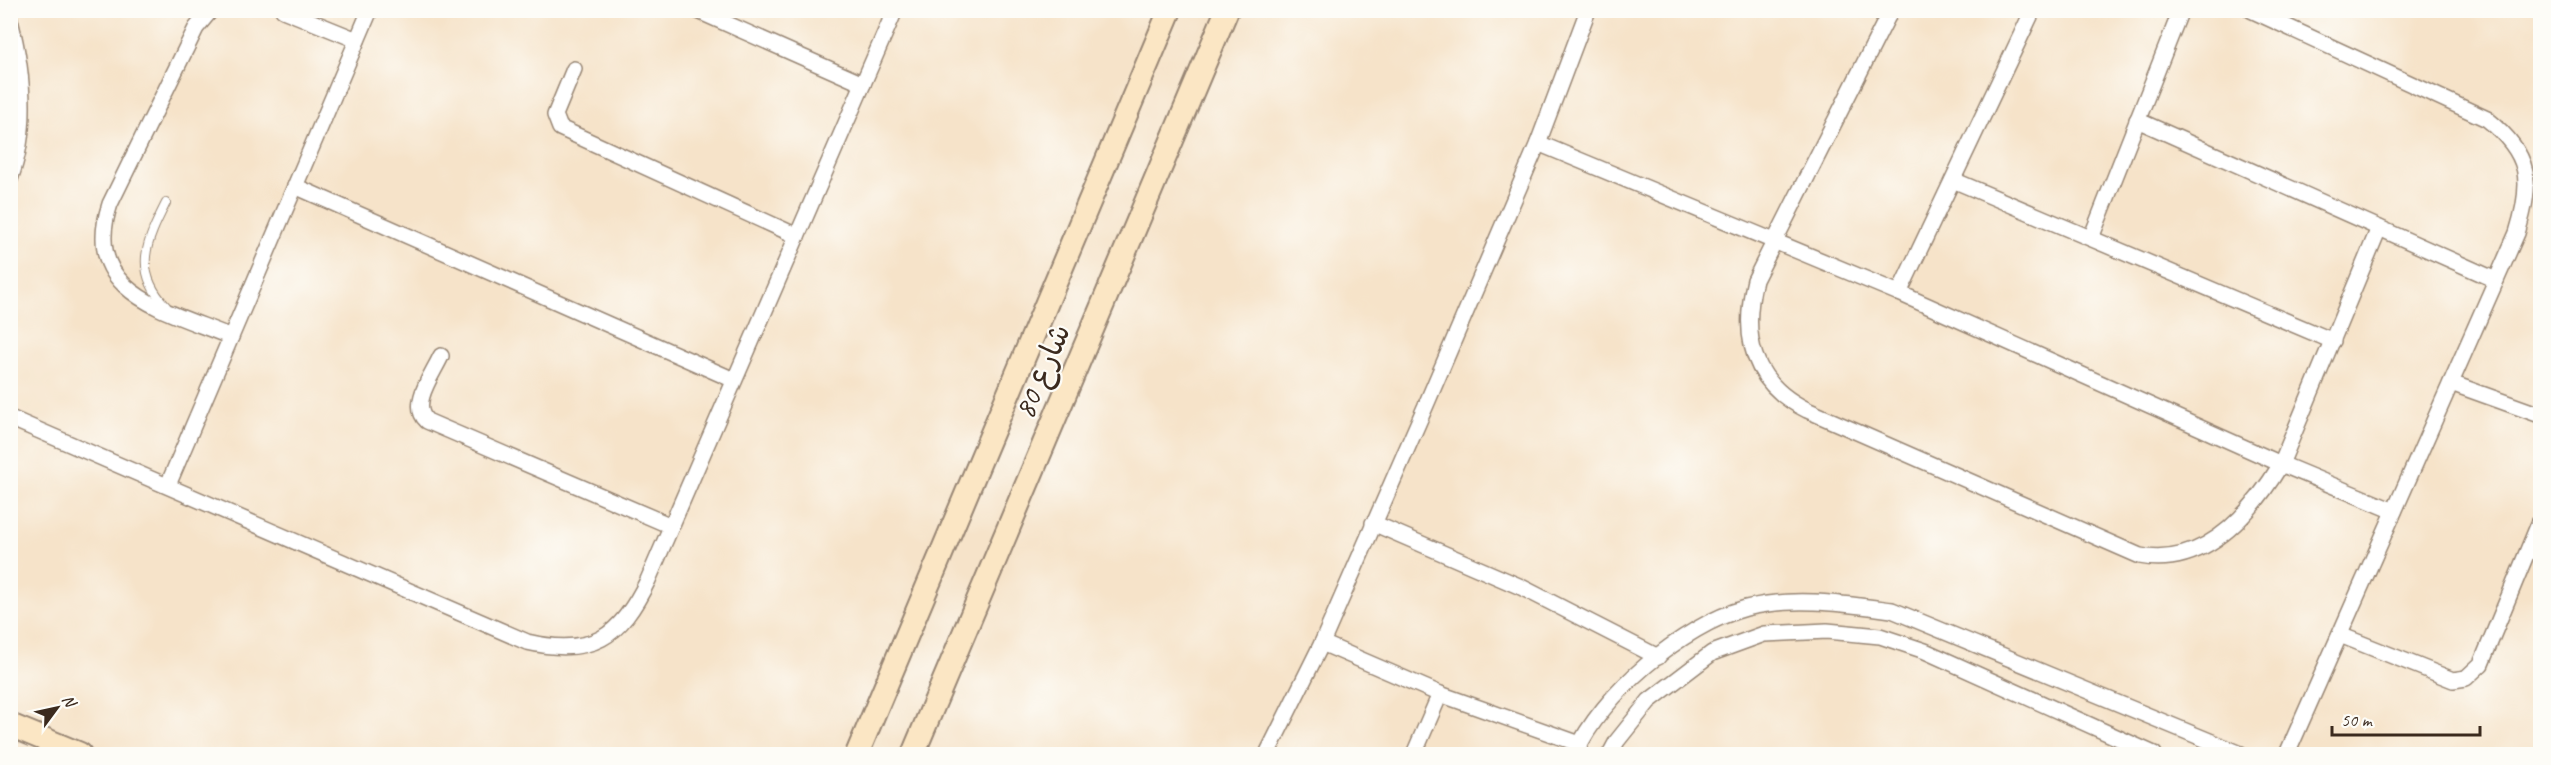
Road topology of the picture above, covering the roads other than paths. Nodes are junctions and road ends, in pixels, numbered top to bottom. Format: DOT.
graph roads {
  1 [pos="211,10"];
  2 [pos="283,10"];
  3 [pos="370,10"];
  4 [pos="696,10"];
  5 [pos="895,10"];
  6 [pos="1170,10"];
  7 [pos="1227,10"];
  8 [pos="1588,10"];
  9 [pos="1891,10"];
  10 [pos="2033,10"];
  11 [pos="2181,10"];
  12 [pos="2251,10"];
  13 [pos="10,20"];
  14 [pos="357,40"];
  15 [pos="574,69"];
  16 [pos="863,84"];
  17 [pos="2137,120"];
  18 [pos="1538,143"];
  19 [pos="10,179"];
  20 [pos="1953,180"];
  21 [pos="297,187"];
  22 [pos="166,203"];
  23 [pos="2379,228"];
  24 [pos="797,236"];
  25 [pos="2091,238"];
  26 [pos="1773,243"];
  27 [pos="2496,280"];
  28 [pos="1899,294"];
  29 [pos="171,312"];
  30 [pos="231,337"];
  31 [pos="2333,341"];
  32 [pos="441,356"];
  33 [pos="734,380"];
  34 [pos="2451,383"];
  35 [pos="2541,415"];
  36 [pos="10,418"];
  37 [pos="2281,464"];
  38 [pos="168,485"];
  39 [pos="2394,511"];
  40 [pos="2541,521"];
  41 [pos="1373,523"];
  42 [pos="671,526"];
  43 [pos="2340,635"];
  44 [pos="1322,643"];
  45 [pos="1658,657"];
  46 [pos="1440,694"];
  47 [pos="10,725"];
  48 [pos="1578,749"];
  49 [pos="80,754"];
  50 [pos="857,754"];
  51 [pos="913,754"];
  52 [pos="1267,754"];
  53 [pos="1414,754"];
  54 [pos="1610,754"];
  55 [pos="2154,754"];
  56 [pos="2241,754"];
  57 [pos="2287,754"];
  1 -- 29 [label="street"];
  2 -- 14 [label="street"];
  3 -- 14 [label="street"];
  4 -- 16 [label="street"];
  5 -- 16 [label="street"];
  6 -- 50 [label="street, شارع 80"];
  7 -- 51 [label="street, شارع 80"];
  8 -- 18 [label="street"];
  9 -- 26 [label="street"];
  10 -- 20 [label="street"];
  11 -- 17 [label="street"];
  12 -- 27 [label="street"];
  13 -- 19 [label="street"];
  14 -- 21 [label="street"];
  15 -- 24 [label="street"];
  16 -- 24 [label="street"];
  17 -- 23 [label="street"];
  17 -- 25 [label="street"];
  18 -- 26 [label="street"];
  18 -- 41 [label="street"];
  20 -- 25 [label="street"];
  20 -- 28 [label="street"];
  21 -- 30 [label="street"];
  21 -- 33 [label="street"];
  22 -- 29 [label="lane"];
  23 -- 27 [label="street"];
  23 -- 31 [label="street"];
  24 -- 33 [label="street"];
  25 -- 31 [label="street"];
  26 -- 28 [label="street"];
  26 -- 37 [label="street"];
  27 -- 34 [label="street"];
  28 -- 37 [label="street"];
  29 -- 30 [label="street"];
  30 -- 38 [label="street"];
  31 -- 37 [label="street"];
  32 -- 42 [label="street"];
  33 -- 42 [label="street"];
  34 -- 35 [label="street"];
  34 -- 39 [label="street"];
  36 -- 38 [label="street"];
  37 -- 39 [label="street"];
  38 -- 42 [label="street"];
  39 -- 43 [label="street"];
  40 -- 43 [label="street"];
  41 -- 44 [label="street"];
  41 -- 45 [label="street"];
  43 -- 57 [label="street"];
  44 -- 46 [label="street"];
  44 -- 52 [label="street"];
  45 -- 48 [label="street"];
  45 -- 56 [label="street"];
  46 -- 48 [label="street"];
  46 -- 53 [label="street"];
  47 -- 49 [label="street"];
  54 -- 55 [label="street"];
}
